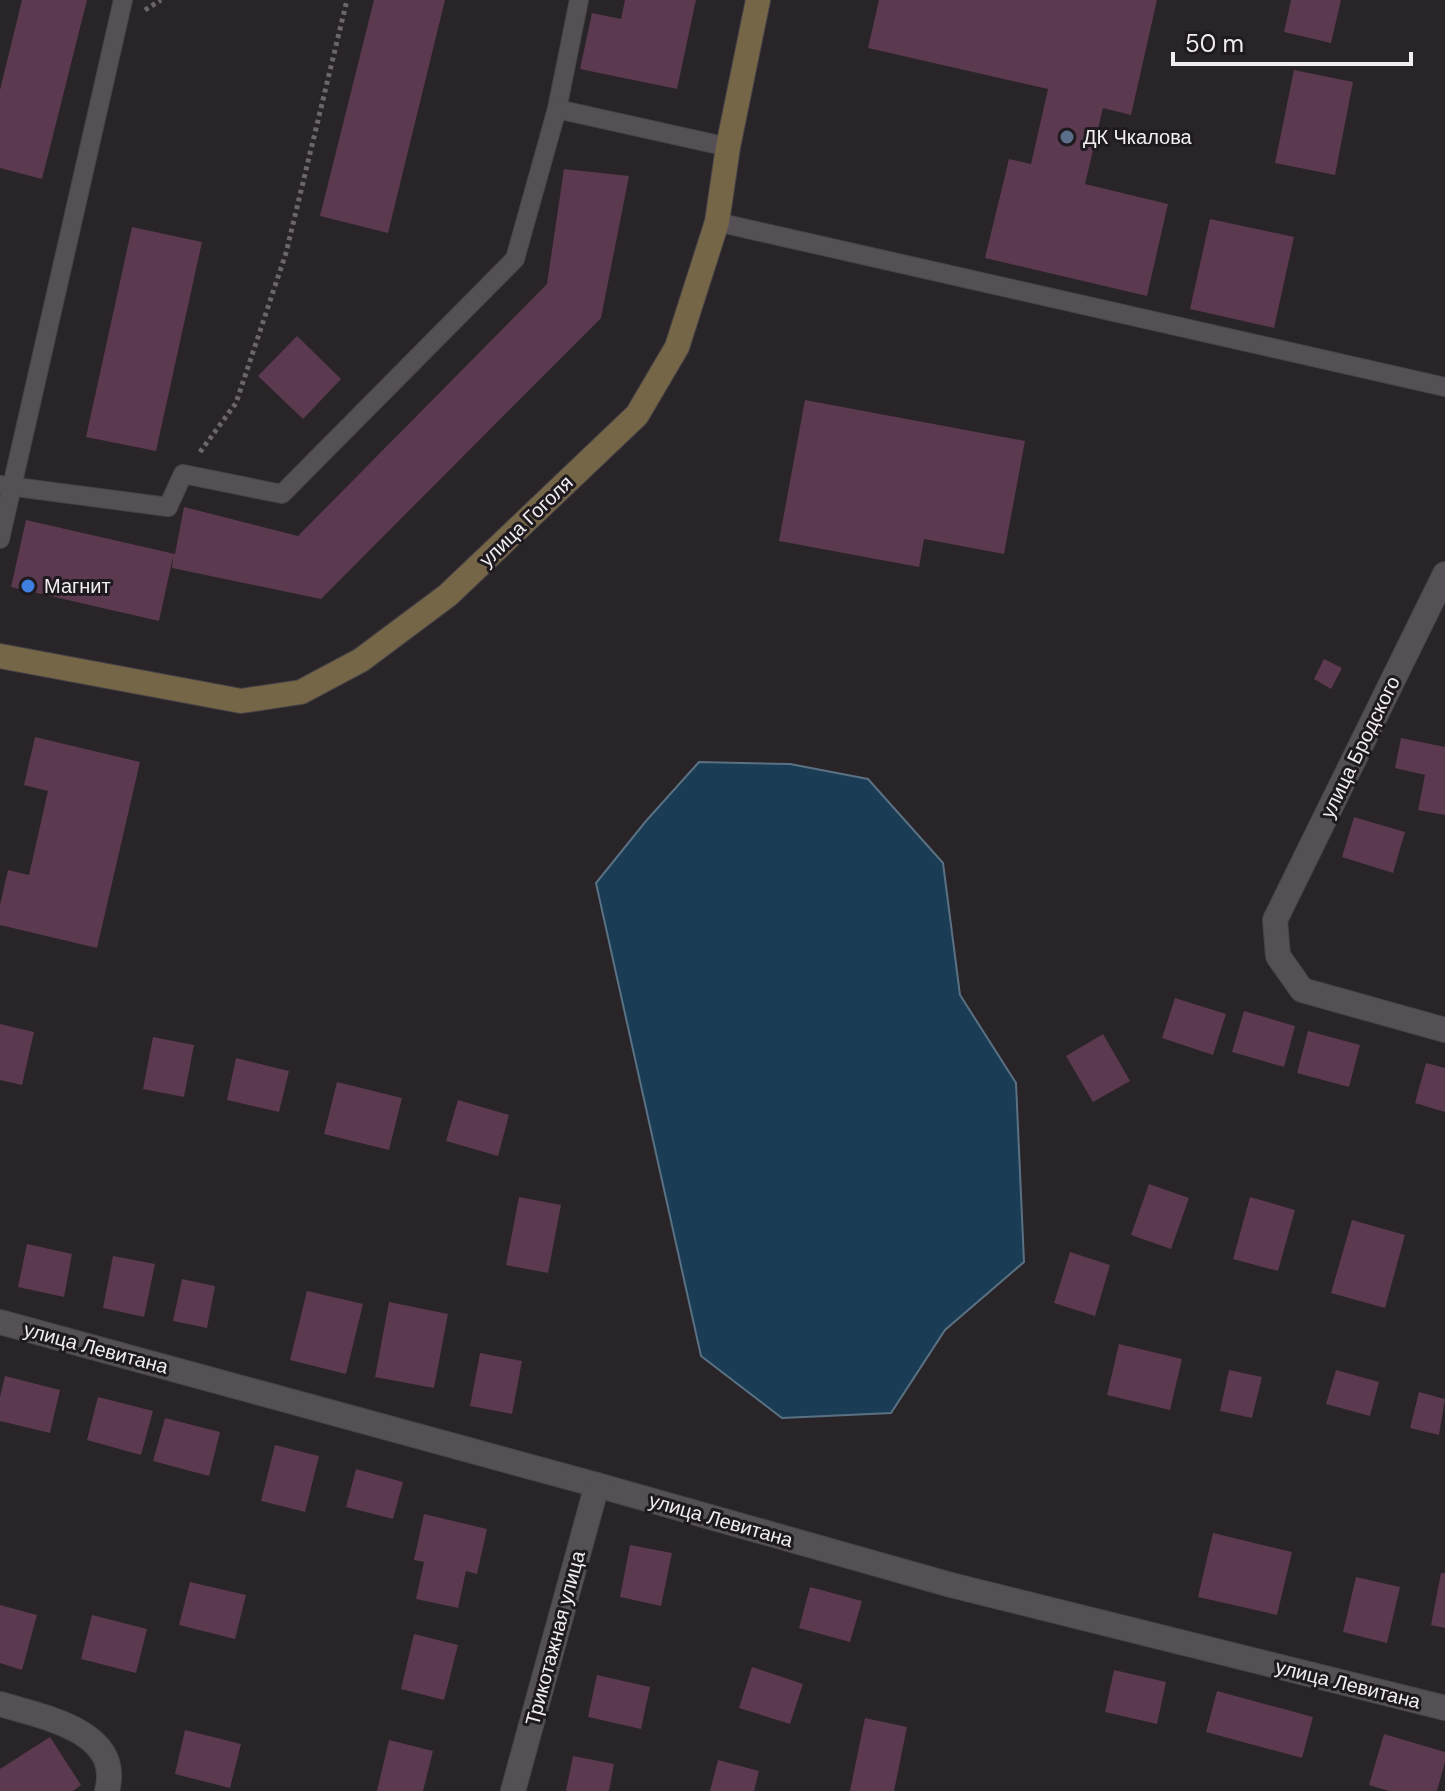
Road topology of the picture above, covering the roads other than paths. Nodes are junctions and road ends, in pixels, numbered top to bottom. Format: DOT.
graph roads {
  1 [pos="123,0"];
  2 [pos="579,0"];
  3 [pos="758,0"];
  4 [pos="557,109"];
  5 [pos="728,147"];
  6 [pos="717,222"];
  7 [pos="1445,387"];
  8 [pos="6,486"];
  9 [pos="0,539"];
  10 [pos="1445,574"];
  11 [pos="0,656"];
  12 [pos="1445,1030"];
  13 [pos="0,1322"];
  14 [pos="597,1485"];
  15 [pos="0,1704"];
  16 [pos="1445,1708"];
  17 [pos="107,1791"];
  18 [pos="513,1791"];
  1 -- 8 [label="lane"];
  2 -- 4 [label="lane"];
  3 -- 5 [label="street, улица Гоголя"];
  4 -- 5 [label="lane"];
  4 -- 8 [label="lane"];
  5 -- 6 [label="street, улица Гоголя"];
  6 -- 7 [label="lane"];
  6 -- 11 [label="street, улица Гоголя"];
  8 -- 9 [label="lane"];
  10 -- 12 [label="street, улица Бродского"];
  13 -- 14 [label="street, улица Левитана"];
  14 -- 16 [label="street, улица Левитана"];
  14 -- 18 [label="street, Трикотажная улица"];
  15 -- 17 [label="street"];
}
